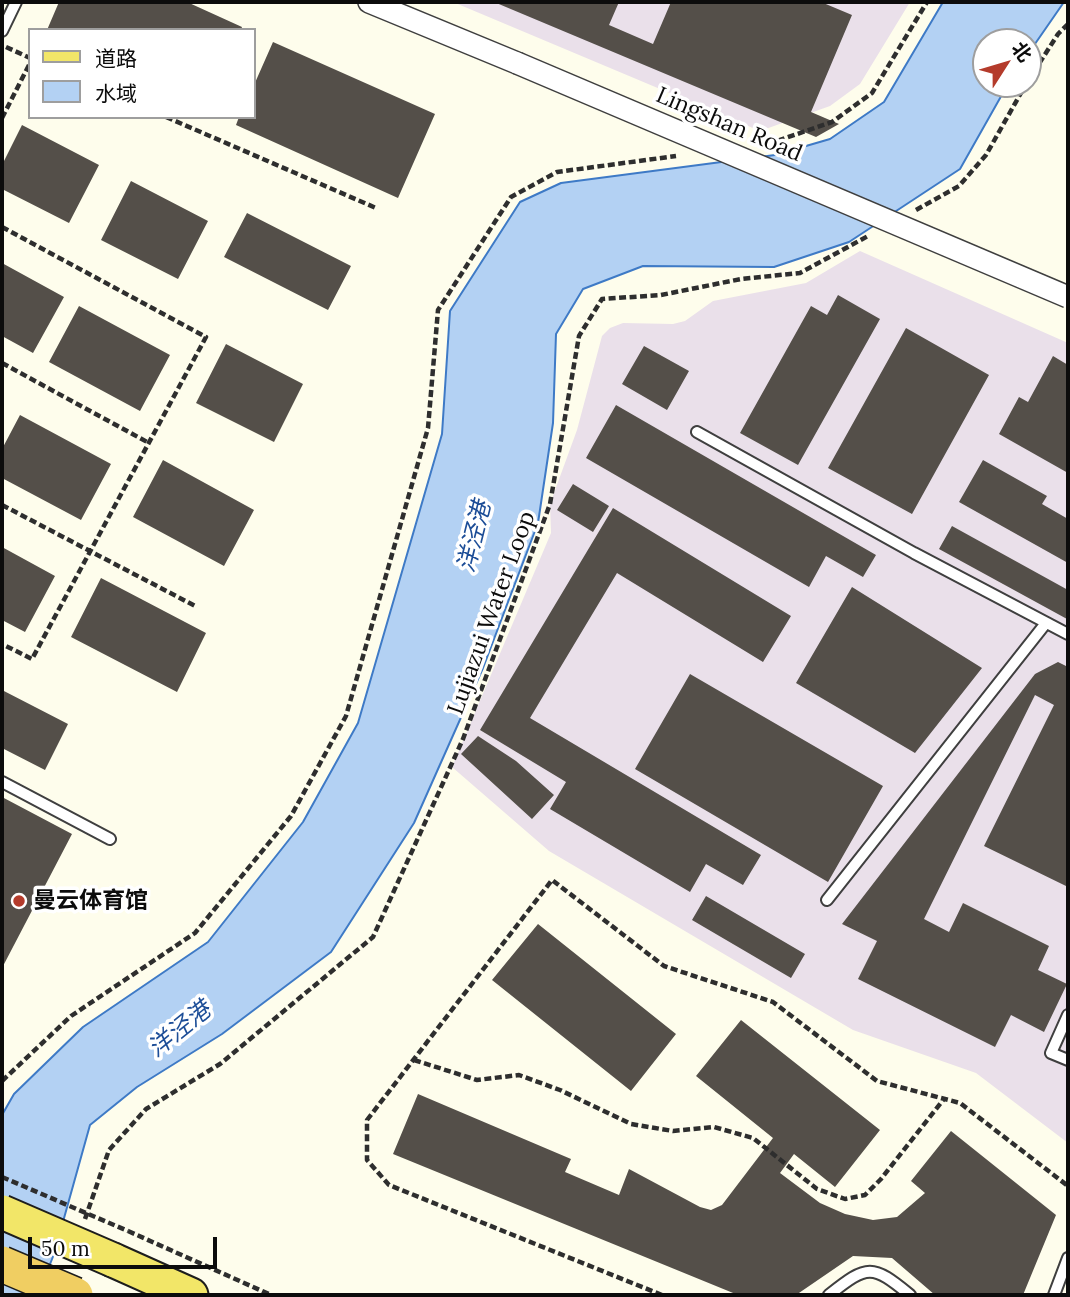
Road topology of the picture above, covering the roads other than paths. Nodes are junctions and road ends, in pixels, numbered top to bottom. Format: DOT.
graph roads {
  1 [pos="16,2"];
  2 [pos="369,2"];
  3 [pos="2,31"];
  4 [pos="1068,297"];
  5 [pos="697,432"];
  6 [pos="1046,623"];
  7 [pos="1068,634"];
  8 [pos="2,782"];
  9 [pos="110,839"];
  10 [pos="827,900"];
  11 [pos="1068,1015"];
  12 [pos="1068,1060"];
  13 [pos="2,1212"];
  14 [pos="1068,1258"];
  15 [pos="2,1264"];
  16 [pos="75,1295"];
  17 [pos="191,1295"];
  18 [pos="829,1295"];
  19 [pos="910,1295"];
  20 [pos="1054,1295"];
  1 -- 3 [label="lane"];
  2 -- 4 [label="street, Lingshan Road, bridge"];
  5 -- 6 [label="lane"];
  6 -- 7 [label="lane"];
  6 -- 10 [label="lane"];
  8 -- 9 [label="lane"];
  11 -- 12 [label="lane"];
  13 -- 17 [label="main road, bridge"];
  14 -- 20 [label="lane"];
  15 -- 16 [label="highway, bridge"];
  18 -- 19 [label="lane"];
}
